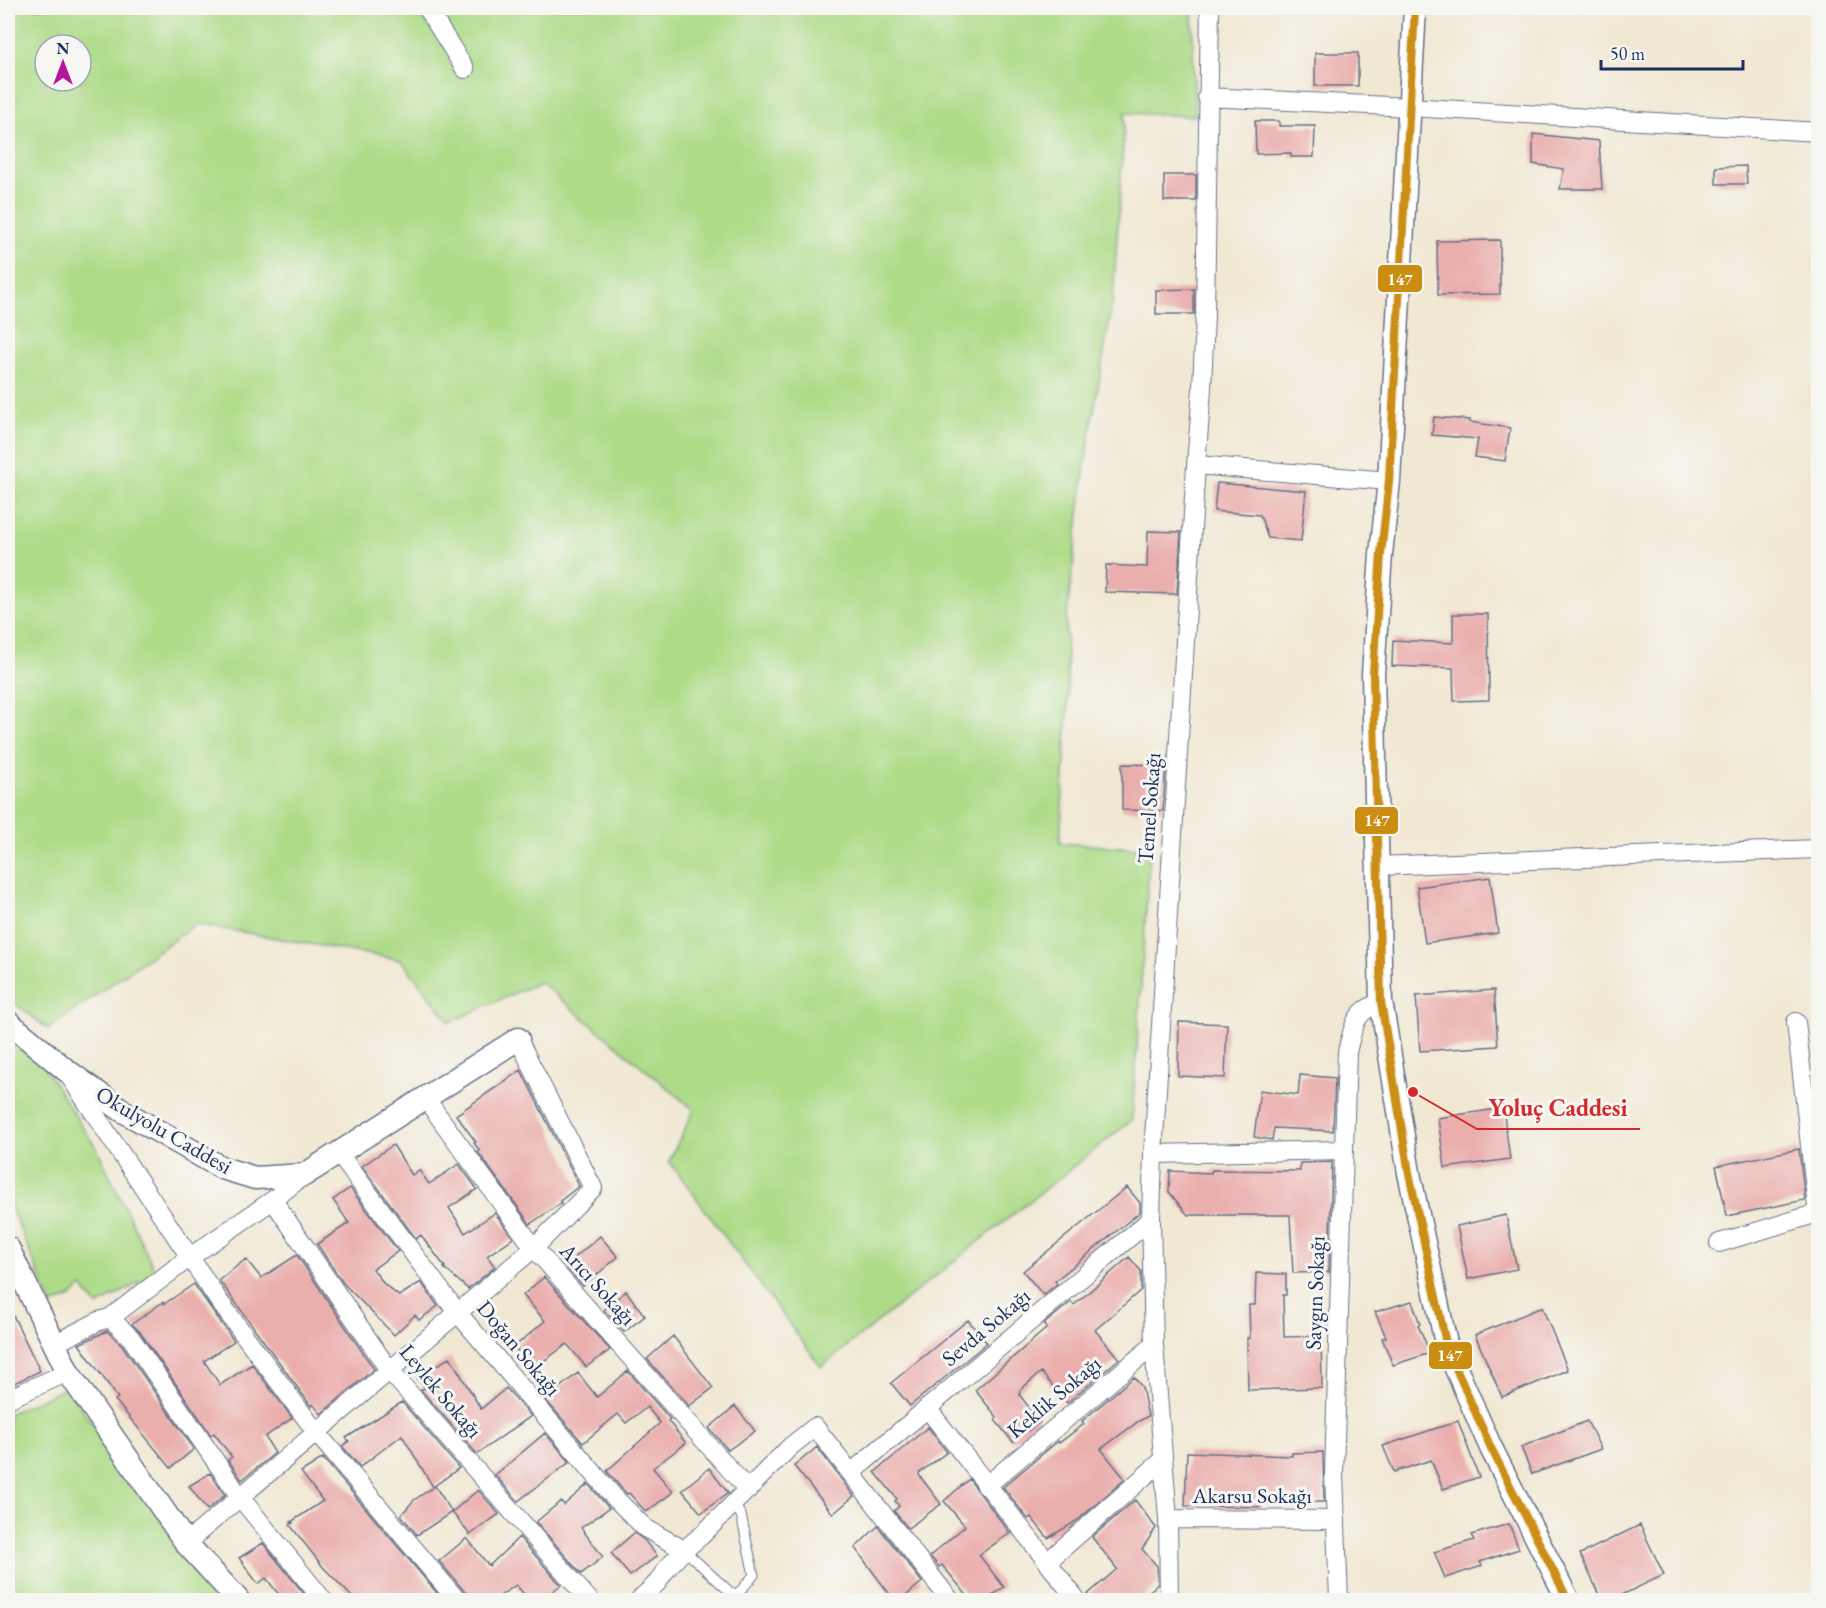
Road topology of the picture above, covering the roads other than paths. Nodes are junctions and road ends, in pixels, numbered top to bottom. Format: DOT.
graph roads {
  1 [pos="427,8"];
  2 [pos="1210,8"];
  3 [pos="1415,8"];
  4 [pos="465,69"];
  5 [pos="1207,97"];
  6 [pos="1409,106"];
  7 [pos="1818,132"];
  8 [pos="1196,465"];
  9 [pos="1389,481"];
  10 [pos="1818,849"];
  11 [pos="1377,866"];
  12 [pos="1381,1002"];
  13 [pos="8,1022"];
  14 [pos="1796,1022"];
  15 [pos="518,1039"];
  16 [pos="66,1070"];
  17 [pos="426,1098"];
  18 [pos="1344,1150"];
  19 [pos="339,1154"];
  20 [pos="1153,1154"];
  21 [pos="304,1175"];
  22 [pos="273,1200"];
  23 [pos="1818,1214"];
  24 [pos="1151,1219"];
  25 [pos="1719,1243"];
  26 [pos="8,1248"];
  27 [pos="534,1248"];
  28 [pos="190,1257"];
  29 [pos="14,1276"];
  30 [pos="457,1312"];
  31 [pos="110,1318"];
  32 [pos="54,1344"];
  33 [pos="1154,1344"];
  34 [pos="389,1370"];
  35 [pos="68,1372"];
  36 [pos="8,1399"];
  37 [pos="927,1408"];
  38 [pos="316,1432"];
  39 [pos="1163,1460"];
  40 [pos="852,1472"];
  41 [pos="986,1486"];
  42 [pos="748,1490"];
  43 [pos="240,1497"];
  44 [pos="733,1504"];
  45 [pos="1168,1519"];
  46 [pos="1336,1520"];
  47 [pos="186,1543"];
  48 [pos="684,1551"];
  49 [pos="1047,1562"];
  50 [pos="738,1598"];
  51 [pos="238,1600"];
  52 [pos="323,1600"];
  53 [pos="457,1600"];
  54 [pos="589,1600"];
  55 [pos="639,1600"];
  56 [pos="950,1600"];
  57 [pos="1077,1600"];
  58 [pos="1169,1600"];
  59 [pos="1339,1600"];
  60 [pos="1568,1600"];
  1 -- 4 [label="street"];
  2 -- 5 [label="street"];
  3 -- 6 [label="street"];
  5 -- 6 [label="street"];
  5 -- 8 [label="street, Temel Sokağı"];
  6 -- 7 [label="street"];
  6 -- 9 [label="street"];
  8 -- 9 [label="street"];
  8 -- 20 [label="street, Temel Sokağı"];
  9 -- 11 [label="street"];
  10 -- 11 [label="street"];
  11 -- 12 [label="street"];
  12 -- 18 [label="street, Saygın Sokağı"];
  12 -- 60 [label="street"];
  13 -- 16 [label="street, Okulyolu Caddesi"];
  14 -- 23 [label="street"];
  15 -- 17 [label="street, Okulyolu Caddesi"];
  15 -- 27 [label="street"];
  16 -- 21 [label="street, Okulyolu Caddesi"];
  16 -- 28 [label="street"];
  17 -- 19 [label="street, Okulyolu Caddesi"];
  17 -- 27 [label="street, Arıcı Sokağı"];
  18 -- 20 [label="street"];
  18 -- 46 [label="street, Saygın Sokağı"];
  19 -- 21 [label="street, Okulyolu Caddesi"];
  19 -- 30 [label="street, Doğan Sokağı"];
  20 -- 24 [label="street, Temel Sokağı"];
  21 -- 22 [label="street"];
  22 -- 28 [label="street"];
  22 -- 34 [label="street, Leylek Sokağı"];
  23 -- 25 [label="street"];
  24 -- 33 [label="street, Temel Sokağı"];
  24 -- 37 [label="street, Sevda Sokağı"];
  26 -- 29 [label="street"];
  27 -- 30 [label="street"];
  27 -- 42 [label="street, Arıcı Sokağı"];
  28 -- 31 [label="street"];
  28 -- 38 [label="street"];
  29 -- 32 [label="street"];
  30 -- 34 [label="street"];
  30 -- 48 [label="street, Doğan Sokağı"];
  31 -- 32 [label="street"];
  31 -- 43 [label="street"];
  32 -- 35 [label="street"];
  33 -- 39 [label="street, Temel Sokağı"];
  33 -- 41 [label="street, Keklik Sokağı"];
  34 -- 38 [label="street"];
  34 -- 54 [label="street, Leylek Sokağı"];
  35 -- 36 [label="street"];
  35 -- 47 [label="street"];
  37 -- 40 [label="street, Sevda Sokağı"];
  37 -- 41 [label="street"];
  38 -- 43 [label="street"];
  38 -- 53 [label="street"];
  39 -- 45 [label="street, Temel Sokağı"];
  39 -- 49 [label="street"];
  40 -- 42 [label="street"];
  40 -- 56 [label="street"];
  41 -- 49 [label="street"];
  42 -- 44 [label="street"];
  43 -- 47 [label="street"];
  43 -- 52 [label="street"];
  44 -- 48 [label="street"];
  44 -- 50 [label="lane"];
  45 -- 46 [label="street, Akarsu Sokağı"];
  45 -- 58 [label="street, Temel Sokağı"];
  46 -- 59 [label="street, Saygın Sokağı"];
  47 -- 51 [label="street"];
  48 -- 50 [label="lane"];
  48 -- 55 [label="street"];
  49 -- 57 [label="street"];
}
